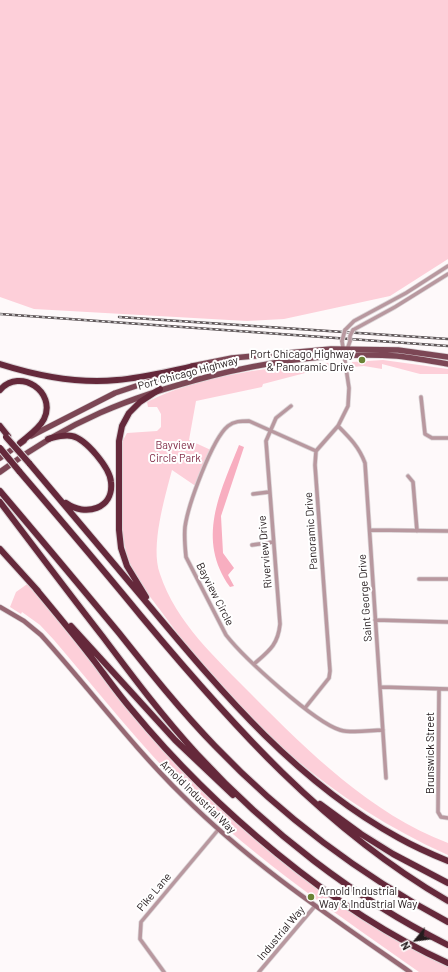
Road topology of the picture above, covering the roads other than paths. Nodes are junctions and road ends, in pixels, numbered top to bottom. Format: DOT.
graph roads {
  1 [pos="448,266"];
  2 [pos="448,274"];
  3 [pos="345,349"];
  4 [pos="345,356"];
  5 [pos="448,357"];
  6 [pos="0,364"];
  7 [pos="448,364"];
  8 [pos="195,366"];
  9 [pos="160,389"];
  10 [pos="0,390"];
  11 [pos="421,398"];
  12 [pos="291,406"];
  13 [pos="0,426"];
  14 [pos="338,426"];
  15 [pos="271,429"];
  16 [pos="0,430"];
  17 [pos="7,437"];
  18 [pos="448,438"];
  19 [pos="48,439"];
  20 [pos="18,445"];
  21 [pos="0,448"];
  22 [pos="316,451"];
  23 [pos="0,458"];
  24 [pos="0,472"];
  25 [pos="408,476"];
  26 [pos="52,490"];
  27 [pos="0,491"];
  28 [pos="269,492"];
  29 [pos="253,494"];
  30 [pos="0,502"];
  31 [pos="370,530"];
  32 [pos="417,531"];
  33 [pos="448,531"];
  34 [pos="273,542"];
  35 [pos="252,545"];
  36 [pos="0,549"];
  37 [pos="419,579"];
  38 [pos="448,580"];
  39 [pos="36,589"];
  40 [pos="0,607"];
  41 [pos="375,620"];
  42 [pos="448,622"];
  43 [pos="180,643"];
  44 [pos="254,664"];
  45 [pos="381,686"];
  46 [pos="439,689"];
  47 [pos="448,689"];
  48 [pos="305,708"];
  49 [pos="383,730"];
  50 [pos="386,778"];
  51 [pos="309,797"];
  52 [pos="253,810"];
  53 [pos="448,818"];
  54 [pos="218,830"];
  55 [pos="448,861"];
  56 [pos="448,883"];
  57 [pos="448,901"];
  58 [pos="315,906"];
  59 [pos="448,922"];
  60 [pos="448,945"];
  61 [pos="448,963"];
  62 [pos="164,972"];
  63 [pos="259,972"];
  64 [pos="410,972"];
  1 -- 3 [label="street, bridge"];
  2 -- 3 [label="street, bridge"];
  3 -- 4 [label="street"];
  3 -- 5 [label="main road, Port Chicago Highway"];
  3 -- 8 [label="main road, Port Chicago Highway"];
  4 -- 7 [label="main road, Port Chicago Highway"];
  4 -- 9 [label="main road, Port Chicago Highway"];
  4 -- 14 [label="street"];
  6 -- 8 [label="highway"];
  8 -- 20 [label="main road, Port Chicago Highway"];
  9 -- 19 [label="main road, Port Chicago Highway"];
  9 -- 43 [label="highway"];
  10 -- 20 [label="highway"];
  11 -- 18 [label="street"];
  12 -- 15 [label="street"];
  13 -- 17 [label="highway"];
  14 -- 22 [label="street"];
  14 -- 31 [label="street, Saint George Drive"];
  15 -- 22 [label="street, Bayview Circle"];
  15 -- 28 [label="street, Riverview Drive"];
  15 -- 44 [label="street, Bayview Circle"];
  16 -- 17 [label="highway"];
  17 -- 20 [label="highway, bridge"];
  19 -- 24 [label="main road, Port Chicago Highway"];
  19 -- 26 [label="highway"];
  20 -- 23 [label="main road, Port Chicago Highway"];
  20 -- 26 [label="highway, bridge"];
  21 -- 51 [label="highway, bridge"];
  22 -- 48 [label="street, Panoramic Drive"];
  25 -- 32 [label="street"];
  26 -- 43 [label="highway"];
  27 -- 59 [label="highway"];
  28 -- 29 [label="street"];
  28 -- 34 [label="street, Riverview Drive"];
  30 -- 52 [label="highway"];
  31 -- 32 [label="street"];
  31 -- 41 [label="street, Saint George Drive"];
  32 -- 33 [label="street"];
  34 -- 35 [label="street"];
  34 -- 44 [label="street, Riverview Drive"];
  36 -- 39 [label="highway"];
  37 -- 38 [label="street"];
  39 -- 52 [label="highway"];
  39 -- 61 [label="highway"];
  40 -- 54 [label="street, Arnold Industrial Way"];
  41 -- 42 [label="street"];
  41 -- 45 [label="street, Saint George Drive"];
  43 -- 55 [label="highway"];
  44 -- 48 [label="street, Bayview Circle"];
  45 -- 46 [label="street"];
  45 -- 49 [label="street, Saint George Drive"];
  46 -- 47 [label="street"];
  46 -- 53 [label="street, Brunswick Street"];
  48 -- 49 [label="street, Bayview Circle"];
  49 -- 50 [label="street, Saint George Drive"];
  51 -- 56 [label="highway"];
  51 -- 57 [label="highway"];
  52 -- 60 [label="highway"];
  54 -- 58 [label="street, Arnold Industrial Way"];
  54 -- 62 [label="street, Pike Lane"];
  58 -- 63 [label="street, Industrial Way"];
  58 -- 64 [label="street, Arnold Industrial Way"];
}
